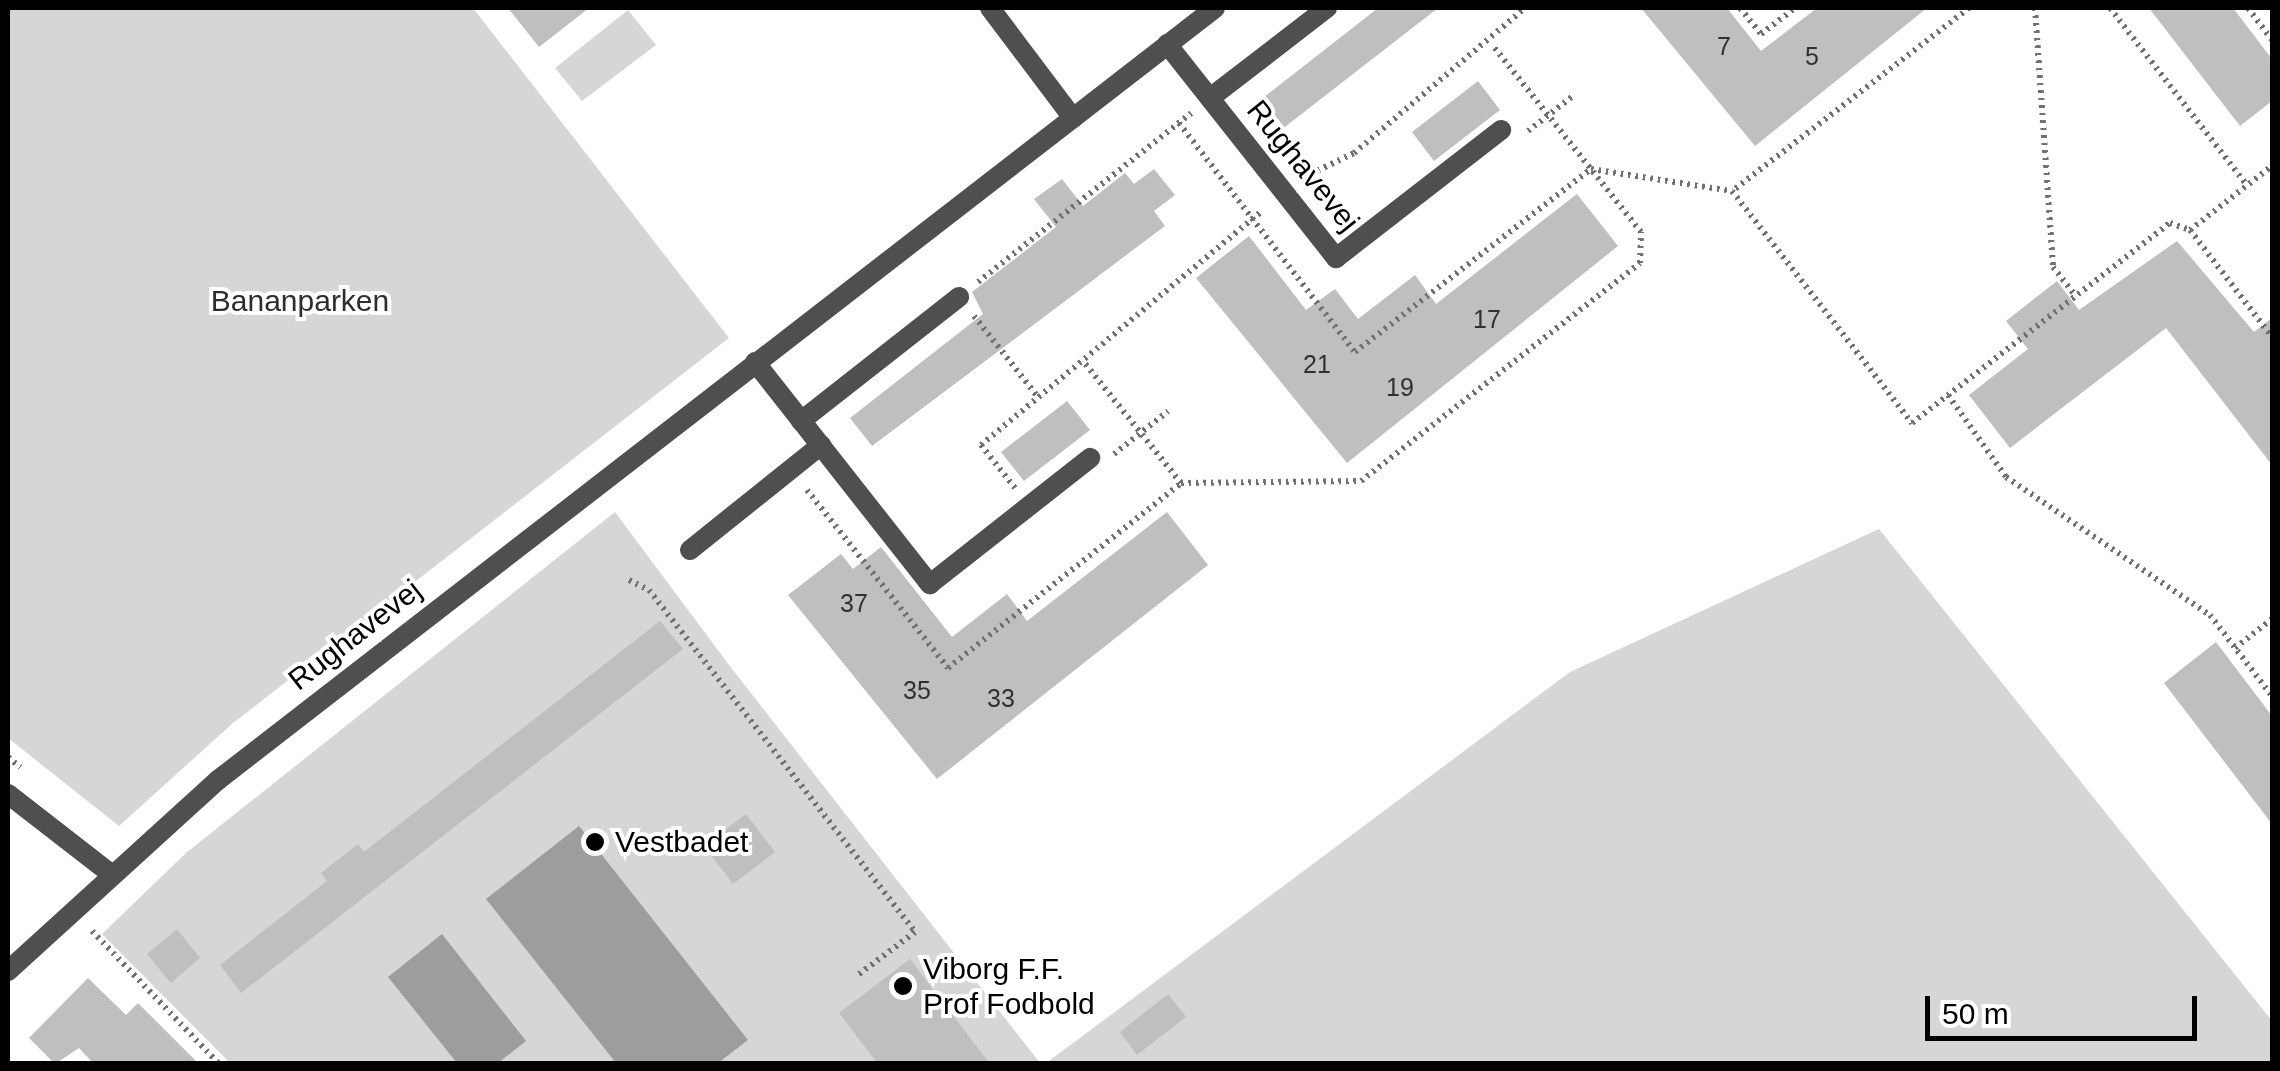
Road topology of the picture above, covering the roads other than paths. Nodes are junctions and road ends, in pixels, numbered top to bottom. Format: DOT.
graph roads {
  1 [pos="990,8"];
  2 [pos="1215,8"];
  3 [pos="1326,8"];
  4 [pos="1168,44"];
  5 [pos="1210,98"];
  6 [pos="1073,118"];
  7 [pos="1502,130"];
  8 [pos="959,297"];
  9 [pos="754,362"];
  10 [pos="801,421"];
  11 [pos="820,446"];
  12 [pos="1090,458"];
  13 [pos="690,550"];
  14 [pos="8,794"];
  15 [pos="110,873"];
  16 [pos="8,972"];
  1 -- 6 [label="street"];
  2 -- 4 [label="street, Rughavevej"];
  3 -- 5 [label="street"];
  4 -- 5 [label="street, Rughavevej"];
  4 -- 6 [label="street, Rughavevej"];
  5 -- 7 [label="street, Rughavevej"];
  6 -- 9 [label="street, Rughavevej"];
  8 -- 10 [label="street"];
  9 -- 10 [label="street"];
  9 -- 15 [label="street, Rughavevej"];
  10 -- 11 [label="street"];
  11 -- 12 [label="street"];
  11 -- 13 [label="street"];
  14 -- 15 [label="street"];
  15 -- 16 [label="street, Rughavevej"];
}
